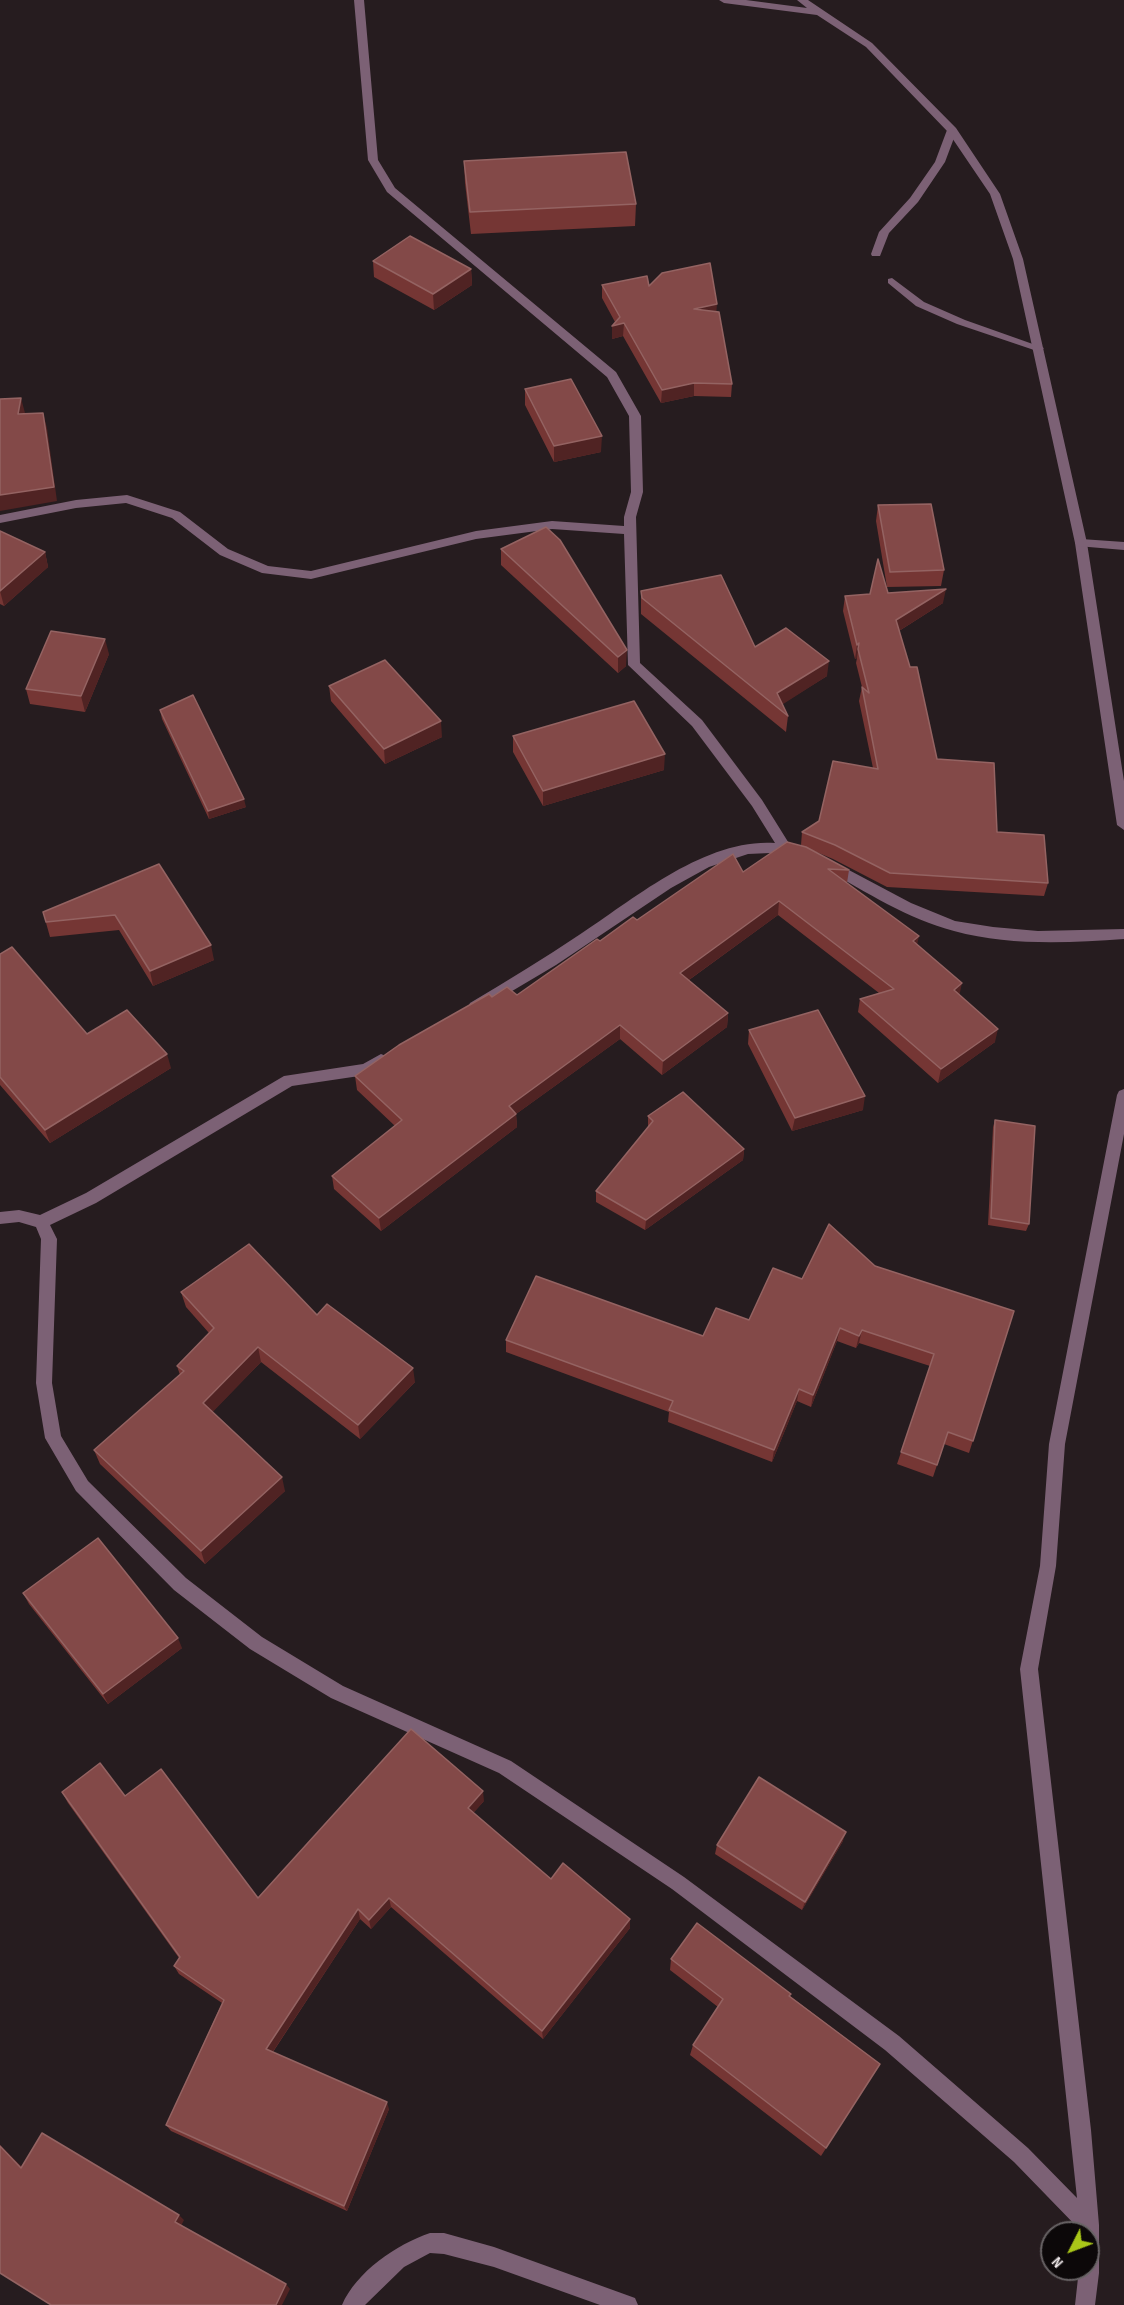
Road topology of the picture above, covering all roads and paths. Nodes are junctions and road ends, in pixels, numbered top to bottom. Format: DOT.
graph roads {
  1 [pos="359,0"];
  2 [pos="724,0"];
  3 [pos="802,0"];
  4 [pos="824,13"];
  5 [pos="952,130"];
  6 [pos="876,254"];
  7 [pos="892,281"];
  8 [pos="1038,348"];
  9 [pos="0,519"];
  10 [pos="631,530"];
  11 [pos="1081,543"];
  12 [pos="1124,546"];
  13 [pos="1124,825"];
  14 [pos="785,849"];
  15 [pos="1124,934"];
  16 [pos="465,1012"];
  17 [pos="395,1052"];
  18 [pos="1124,1095"];
  19 [pos="0,1218"];
  20 [pos="41,1222"];
  21 [pos="1086,2221"];
  22 [pos="1089,2221"];
  23 [pos="1088,2281"];
  24 [pos="352,2305"];
  25 [pos="628,2305"];
  26 [pos="1085,2305"];
  1 -- 10 [label="street"];
  2 -- 4 [label="street"];
  3 -- 4 [label="street"];
  4 -- 5 [label="street"];
  5 -- 6 [label="street"];
  5 -- 8 [label="street"];
  7 -- 8 [label="street"];
  8 -- 11 [label="street"];
  9 -- 10 [label="street"];
  10 -- 14 [label="street"];
  11 -- 12 [label="street"];
  11 -- 13 [label="street"];
  14 -- 15 [label="street"];
  14 -- 16 [label="street"];
  17 -- 20 [label="street"];
  18 -- 22 [label="street"];
  19 -- 20 [label="street"];
  20 -- 21 [label="street"];
  23 -- 26 [label="street"];
  24 -- 25 [label="street"];
}
